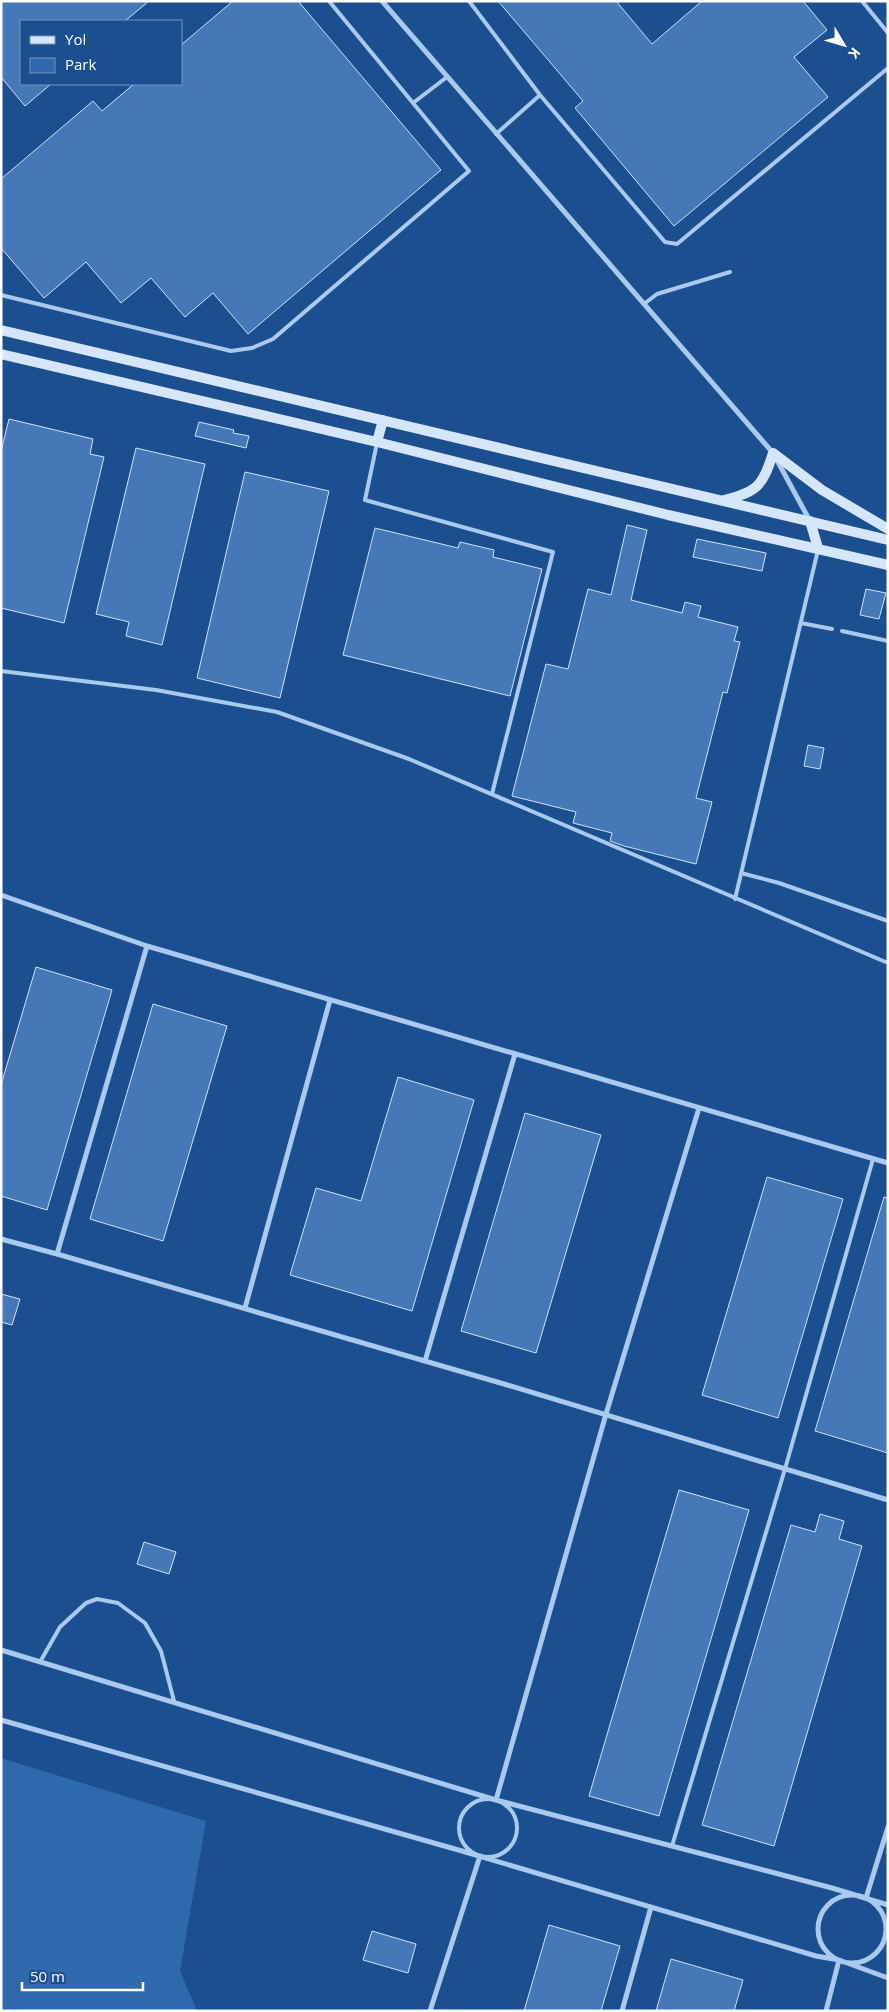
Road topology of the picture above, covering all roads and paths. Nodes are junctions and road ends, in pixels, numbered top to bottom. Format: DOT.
graph roads {
  1 [pos="329,1"];
  2 [pos="382,1"];
  3 [pos="469,1"];
  4 [pos="862,1"];
  5 [pos="888,34"];
  6 [pos="888,68"];
  7 [pos="447,77"];
  8 [pos="540,95"];
  9 [pos="413,103"];
  10 [pos="496,134"];
  11 [pos="730,272"];
  12 [pos="1,295"];
  13 [pos="644,304"];
  14 [pos="1,330"];
  15 [pos="1,354"];
  16 [pos="383,420"];
  17 [pos="377,442"];
  18 [pos="773,453"];
  19 [pos="721,500"];
  20 [pos="810,521"];
  21 [pos="888,529"];
  22 [pos="888,540"];
  23 [pos="818,548"];
  24 [pos="888,565"];
  25 [pos="801,622"];
  26 [pos="832,629"];
  27 [pos="842,632"];
  28 [pos="888,641"];
  29 [pos="1,671"];
  30 [pos="492,794"];
  31 [pos="741,873"];
  32 [pos="1,895"];
  33 [pos="735,899"];
  34 [pos="888,921"];
  35 [pos="147,946"];
  36 [pos="888,963"];
  37 [pos="330,1000"];
  38 [pos="515,1054"];
  39 [pos="699,1108"];
  40 [pos="873,1159"];
  41 [pos="888,1163"];
  42 [pos="1,1239"];
  43 [pos="57,1254"];
  44 [pos="244,1308"];
  45 [pos="425,1361"];
  46 [pos="606,1414"];
  47 [pos="785,1469"];
  48 [pos="888,1500"];
  49 [pos="1,1650"];
  50 [pos="40,1662"];
  51 [pos="174,1701"];
  52 [pos="1,1720"];
  53 [pos="496,1800"];
  54 [pos="888,1827"];
  55 [pos="672,1846"];
  56 [pos="480,1856"];
  57 [pos="866,1898"];
  58 [pos="888,1905"];
  59 [pos="651,1907"];
  60 [pos="839,1960"];
  61 [pos="888,1978"];
  62 [pos="430,2011"];
  63 [pos="622,2011"];
  64 [pos="826,2011"];
  1 -- 9 [label="lane"];
  2 -- 7 [label="street"];
  3 -- 8 [label="lane"];
  4 -- 5 [label="lane"];
  6 -- 8 [label="lane"];
  7 -- 9 [label="lane"];
  7 -- 10 [label="street"];
  8 -- 10 [label="lane"];
  9 -- 12 [label="lane"];
  10 -- 13 [label="street"];
  11 -- 13 [label="lane"];
  13 -- 18 [label="street"];
  14 -- 16 [label="street"];
  15 -- 17 [label="street"];
  16 -- 17 [label="street"];
  16 -- 19 [label="street"];
  17 -- 23 [label="street"];
  17 -- 30 [label="lane"];
  18 -- 19 [label="street"];
  18 -- 20 [label="street"];
  18 -- 21 [label="street"];
  19 -- 20 [label="street"];
  20 -- 22 [label="street"];
  20 -- 23 [label="street"];
  23 -- 24 [label="street"];
  23 -- 25 [label="lane"];
  25 -- 26 [label="lane"];
  25 -- 31 [label="lane"];
  27 -- 28 [label="lane"];
  29 -- 30 [label="lane"];
  30 -- 33 [label="lane"];
  31 -- 33 [label="lane"];
  31 -- 34 [label="lane"];
  32 -- 35 [label="street"];
  33 -- 36 [label="lane"];
  35 -- 37 [label="street"];
  35 -- 43 [label="street"];
  37 -- 38 [label="street"];
  37 -- 44 [label="street"];
  38 -- 39 [label="street"];
  38 -- 45 [label="street"];
  39 -- 40 [label="street"];
  39 -- 46 [label="street"];
  40 -- 41 [label="street"];
  40 -- 47 [label="lane"];
  42 -- 43 [label="street"];
  43 -- 44 [label="street"];
  44 -- 45 [label="street"];
  45 -- 46 [label="street"];
  46 -- 47 [label="street"];
  46 -- 53 [label="street"];
  47 -- 48 [label="street"];
  47 -- 55 [label="lane"];
  49 -- 50 [label="street"];
  50 -- 51 [label="street"];
  50 -- 51 [label="lane"];
  51 -- 53 [label="street"];
  52 -- 56 [label="street"];
  53 -- 55 [label="street"];
  53 -- 56 [label="lane"];
  53 -- 56 [label="lane"];
  54 -- 57 [label="street"];
  55 -- 57 [label="street"];
  56 -- 59 [label="street"];
  56 -- 62 [label="street"];
  57 -- 58 [label="street"];
  57 -- 60 [label="street"];
  57 -- 60 [label="street"];
  59 -- 60 [label="street"];
  59 -- 63 [label="street"];
  60 -- 61 [label="street"];
  60 -- 64 [label="street"];
}
